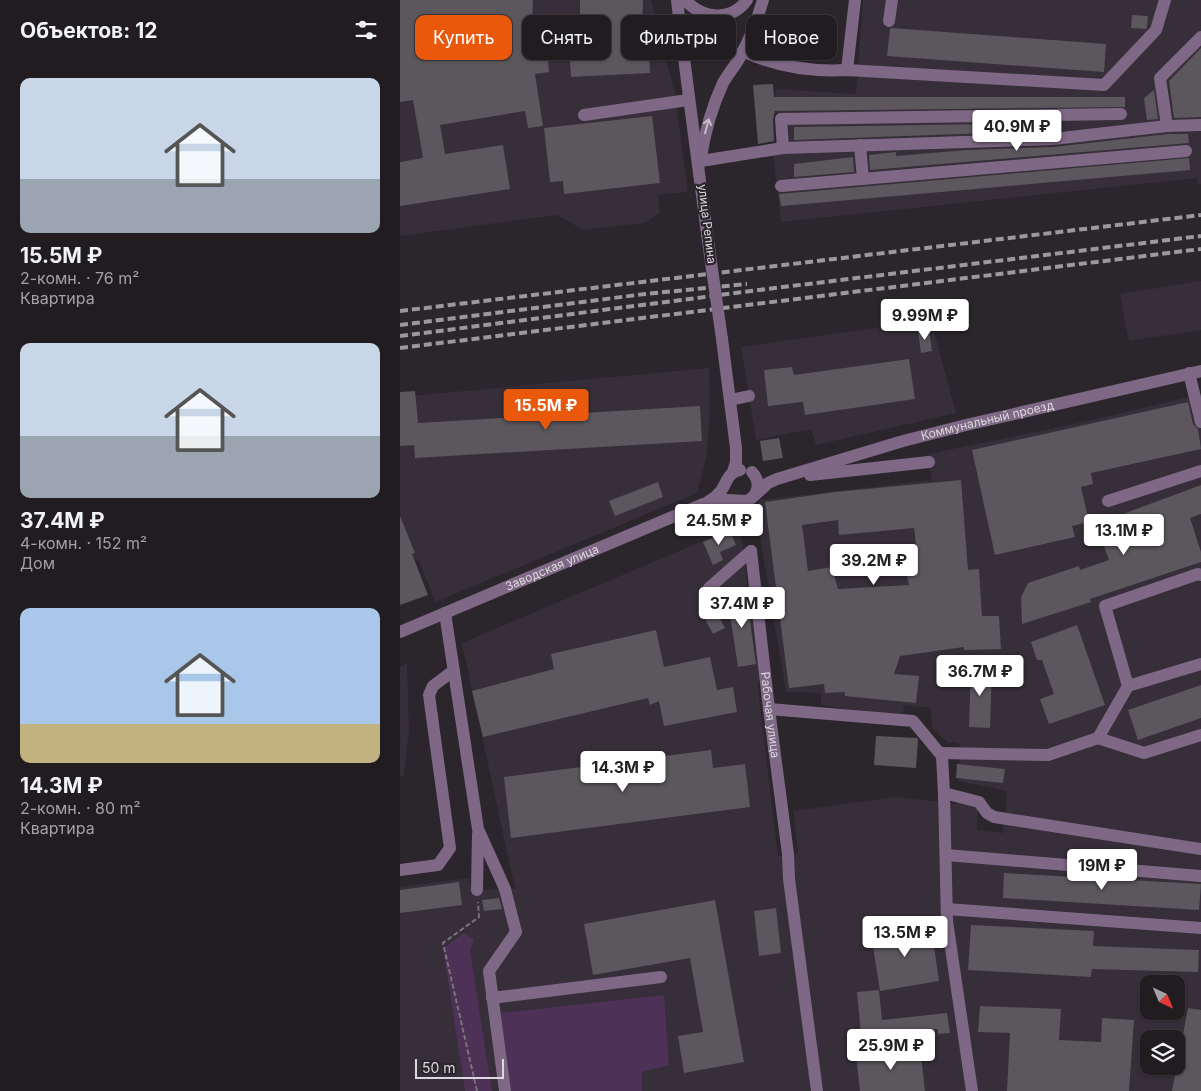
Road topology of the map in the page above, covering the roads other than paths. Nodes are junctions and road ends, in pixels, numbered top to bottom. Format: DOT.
graph roads {
  1 [pos="677,0"];
  2 [pos="686,0"];
  3 [pos="747,0"];
  4 [pos="763,0"];
  5 [pos="854,0"];
  6 [pos="892,0"];
  7 [pos="1165,0"];
  8 [pos="889,21"];
  9 [pos="1201,37"];
  10 [pos="743,51"];
  11 [pos="847,70"];
  12 [pos="688,100"];
  13 [pos="1121,114"];
  14 [pos="584,115"];
  15 [pos="1201,125"];
  16 [pos="1167,126"];
  17 [pos="860,145"];
  18 [pos="783,148"];
  19 [pos="1186,151"];
  20 [pos="701,160"];
  21 [pos="700,174"];
  22 [pos="863,179"];
  23 [pos="781,186"];
  24 [pos="1195,372"];
  25 [pos="749,396"];
  26 [pos="730,400"];
  27 [pos="1201,422"];
  28 [pos="736,448"];
  29 [pos="929,462"];
  30 [pos="750,471"];
  31 [pos="1201,471"];
  32 [pos="729,476"];
  33 [pos="783,477"];
  34 [pos="755,495"];
  35 [pos="737,501"];
  36 [pos="1108,501"];
  37 [pos="704,504"];
  38 [pos="1201,575"];
  39 [pos="710,588"];
  40 [pos="445,613"];
  41 [pos="400,632"];
  42 [pos="1201,664"];
  43 [pos="453,671"];
  44 [pos="1128,686"];
  45 [pos="769,709"];
  46 [pos="1201,735"];
  47 [pos="1098,738"];
  48 [pos="940,753"];
  49 [pos="944,793"];
  50 [pos="478,829"];
  51 [pos="1201,848"];
  52 [pos="946,855"];
  53 [pos="400,870"];
  54 [pos="1201,876"];
  55 [pos="477,890"];
  56 [pos="947,909"];
  57 [pos="1201,928"];
  58 [pos="661,977"];
  59 [pos="492,998"];
  60 [pos="505,1091"];
  61 [pos="817,1091"];
  62 [pos="972,1091"];
  1 -- 12 [label="street, улица Репина"];
  2 -- 3 [label="street"];
  4 -- 10 [label="street"];
  5 -- 11 [label="street"];
  6 -- 8 [label="street"];
  7 -- 11 [label="street"];
  9 -- 16 [label="street"];
  10 -- 11 [label="street"];
  20 -- 10 [label="street, one-way"];
  12 -- 14 [label="street"];
  12 -- 21 [label="street, улица Репина"];
  13 -- 18 [label="street"];
  15 -- 16 [label="street"];
  16 -- 17 [label="street"];
  17 -- 18 [label="street"];
  17 -- 22 [label="street"];
  18 -- 20 [label="street"];
  19 -- 22 [label="street"];
  20 -- 21 [label="street"];
  21 -- 26 [label="street, улица Репина, bridge"];
  22 -- 23 [label="street"];
  24 -- 27 [label="street"];
  24 -- 33 [label="street, Коммунальный проезд"];
  25 -- 26 [label="street"];
  26 -- 28 [label="street, улица Репина"];
  28 -- 30 [label="street, улица Репина"];
  28 -- 32 [label="street, улица Репина"];
  29 -- 33 [label="street"];
  30 -- 32 [label="street"];
  30 -- 33 [label="street"];
  30 -- 34 [label="street"];
  31 -- 36 [label="street"];
  32 -- 35 [label="street"];
  32 -- 37 [label="street, Заводская улица"];
  33 -- 34 [label="street, Коммунальный проезд"];
  34 -- 35 [label="street"];
  35 -- 37 [label="street, Заводская улица"];
  37 -- 40 [label="street, Заводская улица"];
  38 -- 44 [label="street"];
  39 -- 45 [label="street, Рабочая улица"];
  40 -- 41 [label="street, Заводская улица"];
  40 -- 43 [label="street"];
  42 -- 44 [label="street"];
  43 -- 50 [label="street"];
  43 -- 53 [label="street"];
  44 -- 47 [label="street"];
  45 -- 48 [label="street"];
  45 -- 61 [label="street, Рабочая улица"];
  46 -- 47 [label="street"];
  47 -- 48 [label="street"];
  48 -- 49 [label="street"];
  49 -- 51 [label="street"];
  49 -- 52 [label="street"];
  50 -- 55 [label="street"];
  50 -- 59 [label="street"];
  52 -- 54 [label="street"];
  52 -- 56 [label="street"];
  56 -- 57 [label="street"];
  56 -- 62 [label="street"];
  58 -- 59 [label="street"];
  59 -- 60 [label="street"];
}
